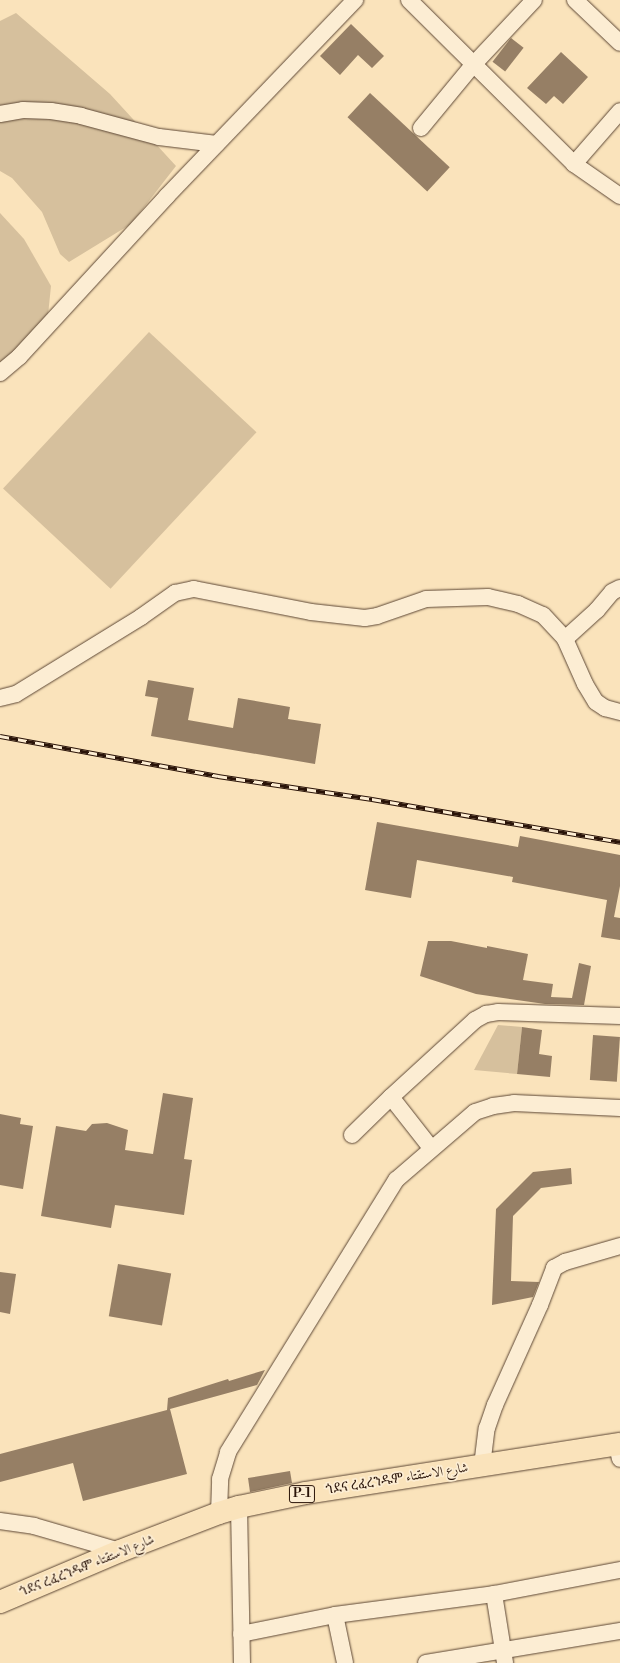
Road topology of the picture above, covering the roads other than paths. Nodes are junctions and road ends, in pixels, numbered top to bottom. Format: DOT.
graph roads {
  1 [pos="355,0"];
  2 [pos="409,0"];
  3 [pos="534,0"];
  4 [pos="575,0"];
  5 [pos="620,43"];
  6 [pos="473,65"];
  7 [pos="620,112"];
  8 [pos="0,114"];
  9 [pos="421,128"];
  10 [pos="217,144"];
  11 [pos="574,164"];
  12 [pos="620,196"];
  13 [pos="0,372"];
  14 [pos="620,588"];
  15 [pos="565,639"];
  16 [pos="0,698"];
  17 [pos="620,712"];
  18 [pos="620,1016"];
  19 [pos="390,1096"];
  20 [pos="620,1108"];
  21 [pos="352,1134"];
  22 [pos="431,1148"];
  23 [pos="620,1246"];
  24 [pos="619,1449"];
  25 [pos="482,1466"];
  26 [pos="229,1510"];
  27 [pos="0,1521"];
  28 [pos="120,1551"];
  29 [pos="620,1570"];
  30 [pos="494,1594"];
  31 [pos="0,1602"];
  32 [pos="335,1615"];
  33 [pos="620,1631"];
  34 [pos="241,1634"];
  35 [pos="504,1656"];
  36 [pos="242,1663"];
  37 [pos="345,1663"];
  38 [pos="426,1663"];
  1 -- 10 [label="street"];
  2 -- 6 [label="street"];
  3 -- 6 [label="street"];
  4 -- 5 [label="street"];
  6 -- 9 [label="street"];
  6 -- 11 [label="street"];
  7 -- 11 [label="street"];
  8 -- 10 [label="street"];
  10 -- 13 [label="street"];
  11 -- 12 [label="street"];
  14 -- 15 [label="street"];
  15 -- 16 [label="street"];
  15 -- 17 [label="street"];
  18 -- 19 [label="street"];
  19 -- 21 [label="street"];
  19 -- 22 [label="street"];
  20 -- 22 [label="street"];
  22 -- 26 [label="street"];
  23 -- 25 [label="street"];
  24 -- 25 [label="highway, ጎደና ረፈረንዱም شارع الاستقتاء / P-1"];
  25 -- 26 [label="highway, ጎደና ረፈረንዱም شارع الاستقتاء / P-1"];
  26 -- 28 [label="highway, ጎደና ረፈረንዱም شارع الاستقتاء / P-1"];
  26 -- 34 [label="street"];
  27 -- 28 [label="street"];
  28 -- 31 [label="highway, ጎደና ረፈረንዱም شارع الاستقتاء / P-1"];
  29 -- 30 [label="street"];
  30 -- 32 [label="street"];
  30 -- 35 [label="street"];
  32 -- 34 [label="street"];
  32 -- 37 [label="street"];
  33 -- 35 [label="street"];
  34 -- 36 [label="street"];
  35 -- 38 [label="street"];
}
